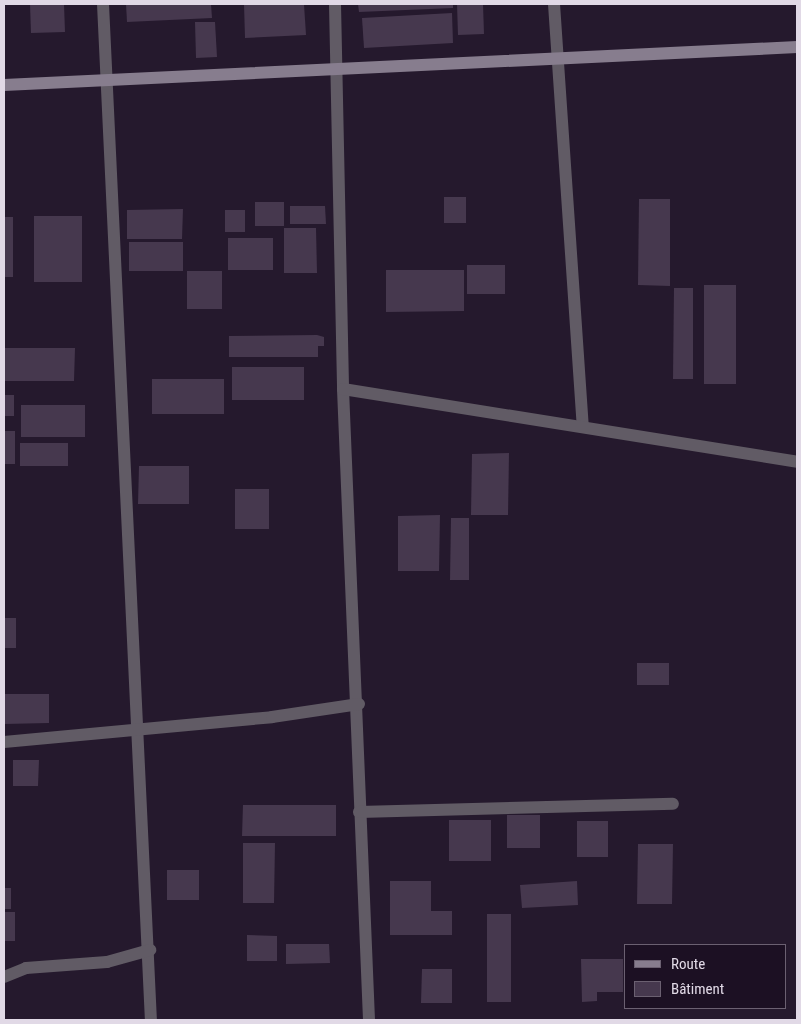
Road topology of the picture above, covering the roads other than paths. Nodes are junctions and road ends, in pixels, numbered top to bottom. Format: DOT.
graph roads {
  1 [pos="103,4"];
  2 [pos="335,4"];
  3 [pos="554,4"];
  4 [pos="797,46"];
  5 [pos="556,56"];
  6 [pos="333,67"];
  7 [pos="110,78"];
  8 [pos="4,85"];
  9 [pos="343,389"];
  10 [pos="583,427"];
  11 [pos="797,462"];
  12 [pos="359,704"];
  13 [pos="140,731"];
  14 [pos="4,742"];
  15 [pos="673,804"];
  16 [pos="360,812"];
  17 [pos="150,950"];
  18 [pos="4,977"];
  19 [pos="151,1020"];
  20 [pos="369,1020"];
  1 -- 7 [label="street"];
  2 -- 6 [label="street"];
  3 -- 5 [label="street"];
  4 -- 5 [label="street"];
  5 -- 6 [label="street"];
  5 -- 10 [label="street"];
  6 -- 7 [label="street"];
  6 -- 9 [label="street"];
  7 -- 8 [label="street"];
  7 -- 13 [label="street"];
  9 -- 10 [label="street"];
  9 -- 12 [label="street"];
  10 -- 11 [label="street"];
  12 -- 13 [label="street"];
  12 -- 16 [label="street"];
  13 -- 14 [label="street"];
  13 -- 17 [label="street"];
  15 -- 16 [label="street"];
  16 -- 20 [label="street"];
  17 -- 18 [label="street"];
  17 -- 19 [label="street"];
}
